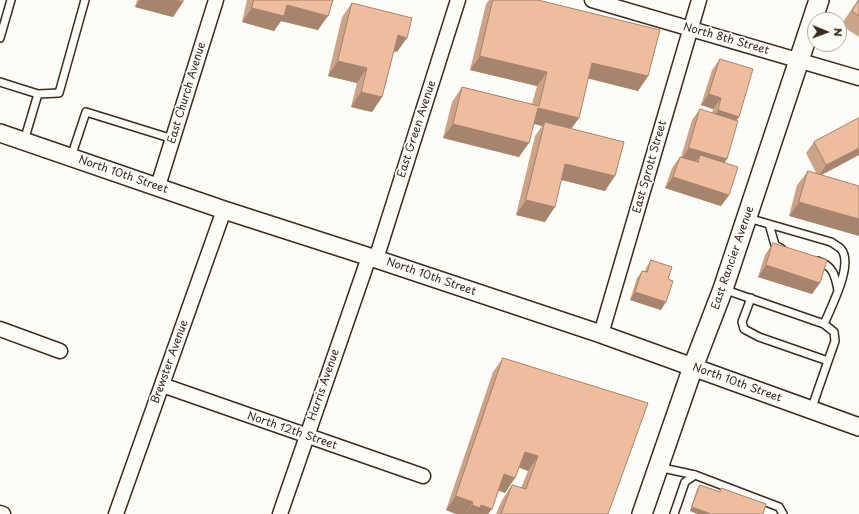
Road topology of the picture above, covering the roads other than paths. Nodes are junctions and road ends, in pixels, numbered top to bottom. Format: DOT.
graph roads {
  1 [pos="11,0"];
  2 [pos="85,0"];
  3 [pos="216,0"];
  4 [pos="458,0"];
  5 [pos="592,0"];
  6 [pos="699,0"];
  7 [pos="819,0"];
  8 [pos="690,29"];
  9 [pos="0,37"];
  10 [pos="799,59"];
  11 [pos="859,78"];
  12 [pos="0,82"];
  13 [pos="38,94"];
  14 [pos="0,133"];
  15 [pos="173,139"];
  16 [pos="24,141"];
  17 [pos="70,157"];
  18 [pos="158,186"];
  19 [pos="224,210"];
  20 [pos="747,218"];
  21 [pos="769,224"];
  22 [pos="786,250"];
  23 [pos="373,258"];
  24 [pos="813,259"];
  25 [pos="723,289"];
  26 [pos="838,290"];
  27 [pos="750,298"];
  28 [pos="824,324"];
  29 [pos="0,329"];
  30 [pos="601,334"];
  31 [pos="60,351"];
  32 [pos="828,361"];
  33 [pos="693,367"];
  34 [pos="162,385"];
  35 [pos="811,410"];
  36 [pos="859,427"];
  37 [pos="306,436"];
  38 [pos="658,467"];
  39 [pos="695,475"];
  40 [pos="423,476"];
  41 [pos="0,513"];
  42 [pos="3,514"];
  43 [pos="116,514"];
  44 [pos="280,514"];
  45 [pos="642,514"];
  46 [pos="674,514"];
  47 [pos="783,514"];
  1 -- 9 [label="lane"];
  2 -- 13 [label="lane"];
  3 -- 15 [label="street, East Church Avenue"];
  4 -- 23 [label="street, East Green Avenue"];
  5 -- 8 [label="street, North 8th Street"];
  6 -- 8 [label="street, East Sprott Street"];
  7 -- 10 [label="main road, East Rancier Avenue"];
  8 -- 10 [label="street, North 8th Street"];
  8 -- 30 [label="street, East Sprott Street"];
  10 -- 11 [label="street, North 8th Street"];
  10 -- 20 [label="main road, East Rancier Avenue"];
  12 -- 13 [label="lane"];
  13 -- 16 [label="lane"];
  14 -- 16 [label="street, North 10th Street"];
  15 -- 17 [label="lane"];
  15 -- 18 [label="street, East Church Avenue"];
  16 -- 17 [label="street, North 10th Street"];
  17 -- 18 [label="street, North 10th Street"];
  18 -- 19 [label="street, North 10th Street"];
  19 -- 23 [label="street, North 10th Street"];
  19 -- 34 [label="street, Brewster Avenue"];
  20 -- 21 [label="lane"];
  20 -- 25 [label="main road, East Rancier Avenue"];
  21 -- 22 [label="lane"];
  21 -- 26 [label="lane"];
  23 -- 30 [label="street, North 10th Street"];
  23 -- 37 [label="street, Harris Avenue"];
  24 -- 26 [label="lane"];
  25 -- 27 [label="lane"];
  25 -- 33 [label="main road, East Rancier Avenue"];
  26 -- 28 [label="lane"];
  27 -- 28 [label="lane"];
  27 -- 32 [label="lane"];
  28 -- 32 [label="lane"];
  29 -- 31 [label="street"];
  30 -- 33 [label="street, North 10th Street"];
  32 -- 35 [label="lane"];
  33 -- 35 [label="street, North 10th Street"];
  33 -- 38 [label="main road, East Rancier Avenue"];
  34 -- 37 [label="street, North 12th Street"];
  34 -- 43 [label="street, Brewster Avenue"];
  35 -- 36 [label="street, North 10th Street"];
  37 -- 40 [label="street, North 12th Street"];
  37 -- 44 [label="street, Harris Avenue"];
  38 -- 39 [label="lane"];
  38 -- 45 [label="main road, East Rancier Avenue"];
  39 -- 46 [label="lane"];
  39 -- 47 [label="lane"];
  41 -- 42 [label="street"];
}
